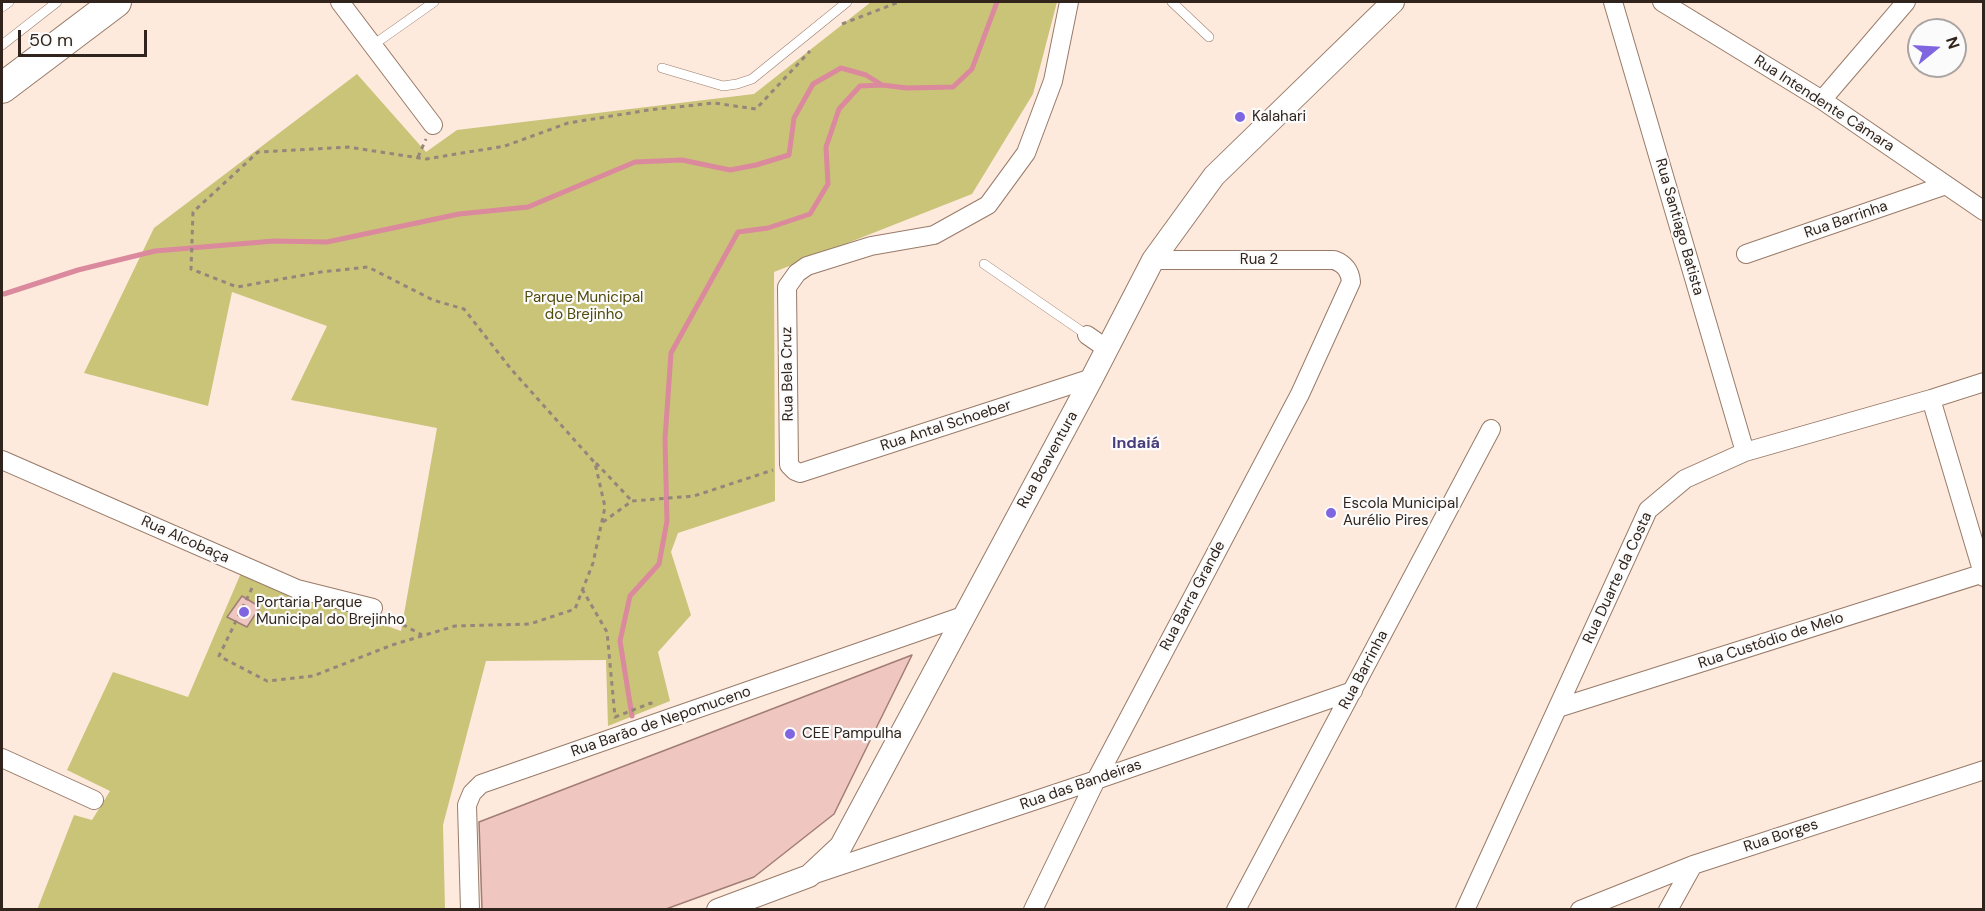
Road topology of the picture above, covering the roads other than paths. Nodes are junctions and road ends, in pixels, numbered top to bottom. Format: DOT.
graph roads {
  1 [pos="9,2"];
  2 [pos="57,2"];
  3 [pos="116,2"];
  4 [pos="340,2"];
  5 [pos="434,2"];
  6 [pos="847,2"];
  7 [pos="1069,2"];
  8 [pos="1172,2"];
  9 [pos="1393,2"];
  10 [pos="1613,2"];
  11 [pos="1664,2"];
  12 [pos="1906,2"];
  13 [pos="2,7"];
  14 [pos="1209,37"];
  15 [pos="2,45"];
  16 [pos="373,45"];
  17 [pos="662,68"];
  18 [pos="2,88"];
  19 [pos="1822,100"];
  20 [pos="434,125"];
  21 [pos="1946,185"];
  22 [pos="1983,209"];
  23 [pos="1746,254"];
  24 [pos="1153,260"];
  25 [pos="984,264"];
  26 [pos="1351,282"];
  27 [pos="1087,335"];
  28 [pos="1107,349"];
  29 [pos="1092,378"];
  30 [pos="1983,382"];
  31 [pos="1931,399"];
  32 [pos="1491,429"];
  33 [pos="1745,452"];
  34 [pos="2,460"];
  35 [pos="795,469"];
  36 [pos="1983,575"];
  37 [pos="373,608"];
  38 [pos="963,616"];
  39 [pos="1353,691"];
  40 [pos="1558,708"];
  41 [pos="2,758"];
  42 [pos="1983,770"];
  43 [pos="1096,780"];
  44 [pos="94,800"];
  45 [pos="1693,865"];
  46 [pos="809,876"];
  47 [pos="470,909"];
  48 [pos="718,909"];
  49 [pos="1033,909"];
  50 [pos="1236,909"];
  51 [pos="1465,909"];
  52 [pos="1580,909"];
  53 [pos="1668,909"];
  1 -- 13 [label="lane"];
  2 -- 15 [label="lane"];
  3 -- 18 [label="highway"];
  4 -- 16 [label="street"];
  5 -- 16 [label="lane"];
  6 -- 17 [label="lane"];
  7 -- 35 [label="street, Rua Bela Cruz"];
  8 -- 14 [label="lane"];
  9 -- 24 [label="street, Rua Boaventura"];
  10 -- 33 [label="street, Rua Santiago Batista"];
  11 -- 19 [label="street, Rua Intendente Câmara"];
  12 -- 19 [label="street"];
  16 -- 20 [label="street"];
  19 -- 21 [label="street, Rua Intendente Câmara"];
  21 -- 22 [label="street, Rua Intendente Câmara"];
  21 -- 23 [label="street, Rua Barrinha"];
  24 -- 26 [label="street, Rua 2"];
  24 -- 28 [label="street, Rua Boaventura"];
  25 -- 27 [label="lane"];
  26 -- 43 [label="street, Rua Barra Grande"];
  27 -- 28 [label="street"];
  28 -- 29 [label="street, Rua Boaventura"];
  29 -- 35 [label="street, Rua Antal Schoeber"];
  29 -- 38 [label="street, Rua Boaventura"];
  30 -- 31 [label="street, Rua Duarte da Costa"];
  31 -- 33 [label="street, Rua Duarte da Costa"];
  31 -- 36 [label="street"];
  32 -- 39 [label="street, Rua Barrinha"];
  33 -- 40 [label="street, Rua Duarte da Costa"];
  34 -- 37 [label="street, Rua Alcobaça"];
  36 -- 40 [label="street, Rua Custódio de Melo"];
  38 -- 46 [label="street, Rua Boaventura"];
  38 -- 47 [label="street, Rua Barão de Nepomuceno"];
  39 -- 43 [label="street, Rua das Bandeiras"];
  39 -- 50 [label="street, Rua Barrinha"];
  40 -- 51 [label="street, Rua Duarte da Costa"];
  41 -- 44 [label="street"];
  42 -- 45 [label="street, Rua Borges"];
  43 -- 46 [label="street, Rua das Bandeiras"];
  43 -- 49 [label="street, Rua Barra Grande"];
  45 -- 52 [label="street, Rua Borges"];
  45 -- 53 [label="street"];
  46 -- 48 [label="street, Rua Boaventura"];
}
